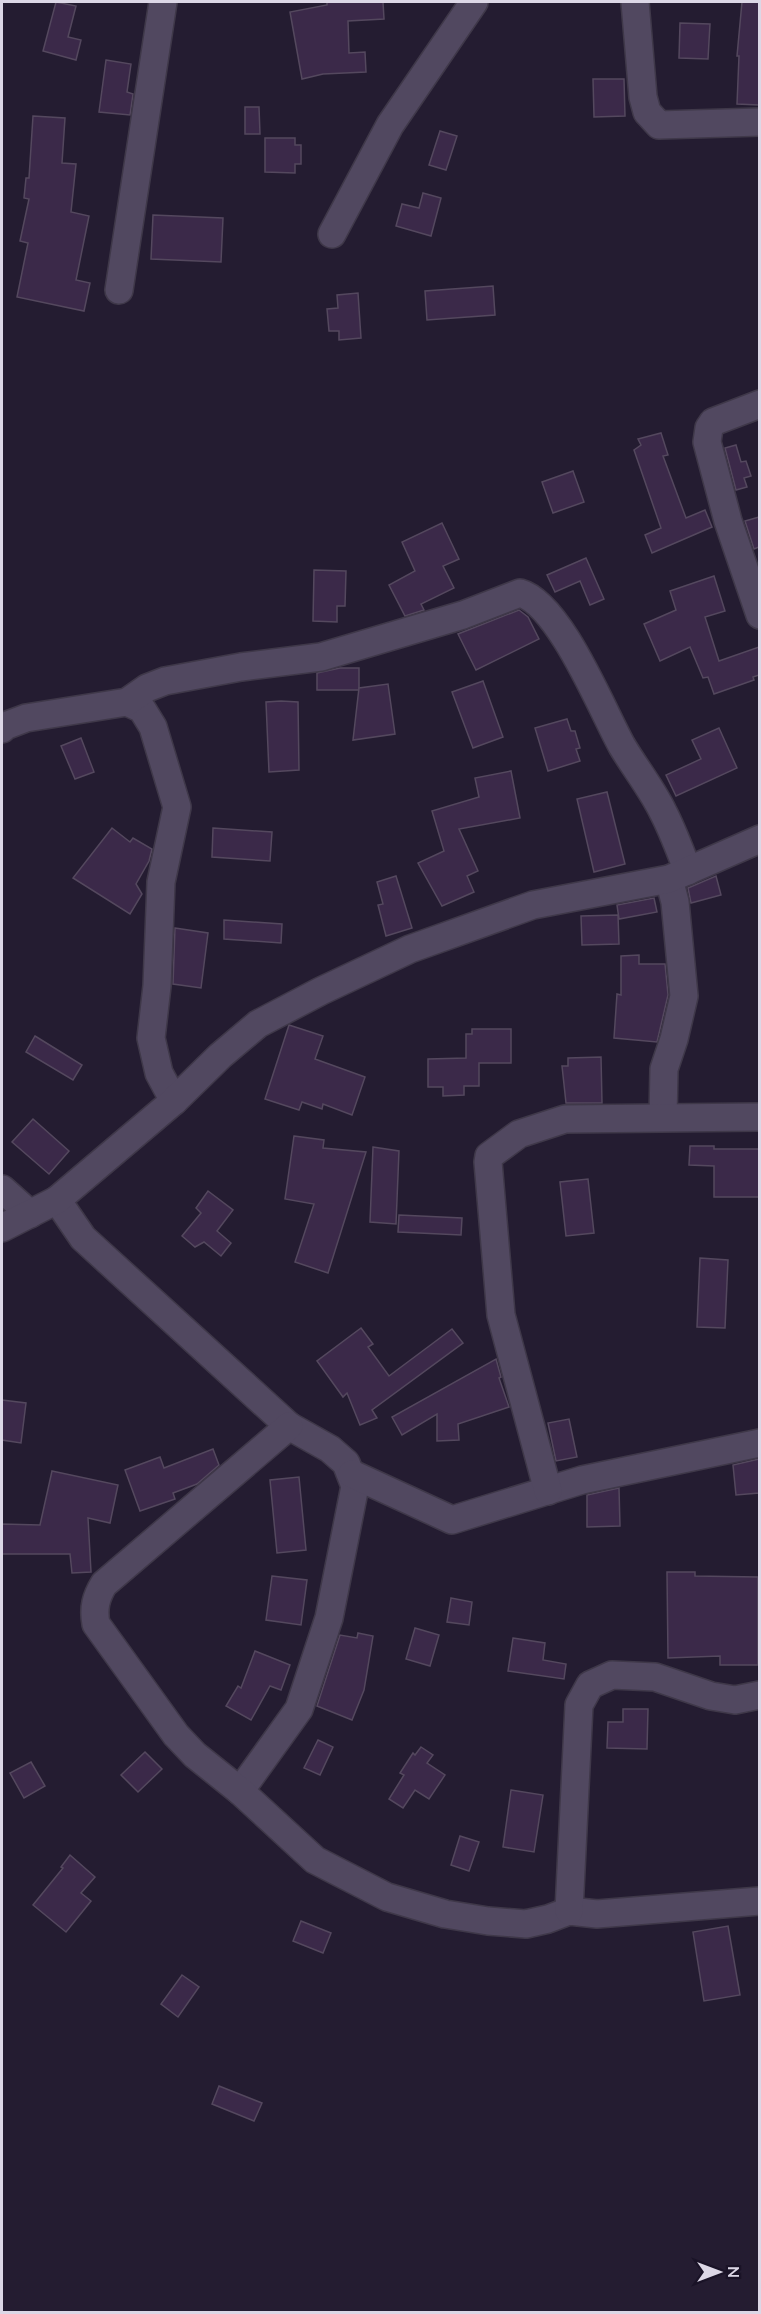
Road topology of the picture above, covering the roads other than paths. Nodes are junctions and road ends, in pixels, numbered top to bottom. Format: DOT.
graph roads {
  1 [pos="163,2"];
  2 [pos="474,2"];
  3 [pos="635,2"];
  4 [pos="759,122"];
  5 [pos="332,234"];
  6 [pos="119,290"];
  7 [pos="759,404"];
  8 [pos="759,615"];
  9 [pos="126,702"];
  10 [pos="2,729"];
  11 [pos="759,839"];
  12 [pos="679,875"];
  13 [pos="174,1101"];
  14 [pos="663,1117"];
  15 [pos="759,1117"];
  16 [pos="2,1189"];
  17 [pos="57,1200"];
  18 [pos="30,1214"];
  19 [pos="2,1228"];
  20 [pos="289,1426"];
  21 [pos="759,1443"];
  22 [pos="352,1474"];
  23 [pos="548,1491"];
  24 [pos="759,1695"];
  25 [pos="240,1791"];
  26 [pos="759,1901"];
  27 [pos="569,1911"];
  1 -- 6 [label="street"];
  2 -- 5 [label="street"];
  3 -- 4 [label="street"];
  7 -- 8 [label="street"];
  9 -- 10 [label="street"];
  9 -- 12 [label="street"];
  9 -- 13 [label="street"];
  11 -- 12 [label="street"];
  12 -- 13 [label="street"];
  12 -- 14 [label="street"];
  13 -- 17 [label="street"];
  14 -- 15 [label="street"];
  14 -- 23 [label="street"];
  16 -- 18 [label="street"];
  17 -- 18 [label="street"];
  17 -- 20 [label="street"];
  18 -- 19 [label="street"];
  20 -- 22 [label="street"];
  20 -- 25 [label="street"];
  21 -- 23 [label="street"];
  22 -- 23 [label="street"];
  22 -- 25 [label="street"];
  24 -- 27 [label="street"];
  25 -- 27 [label="street"];
  26 -- 27 [label="street"];
}
